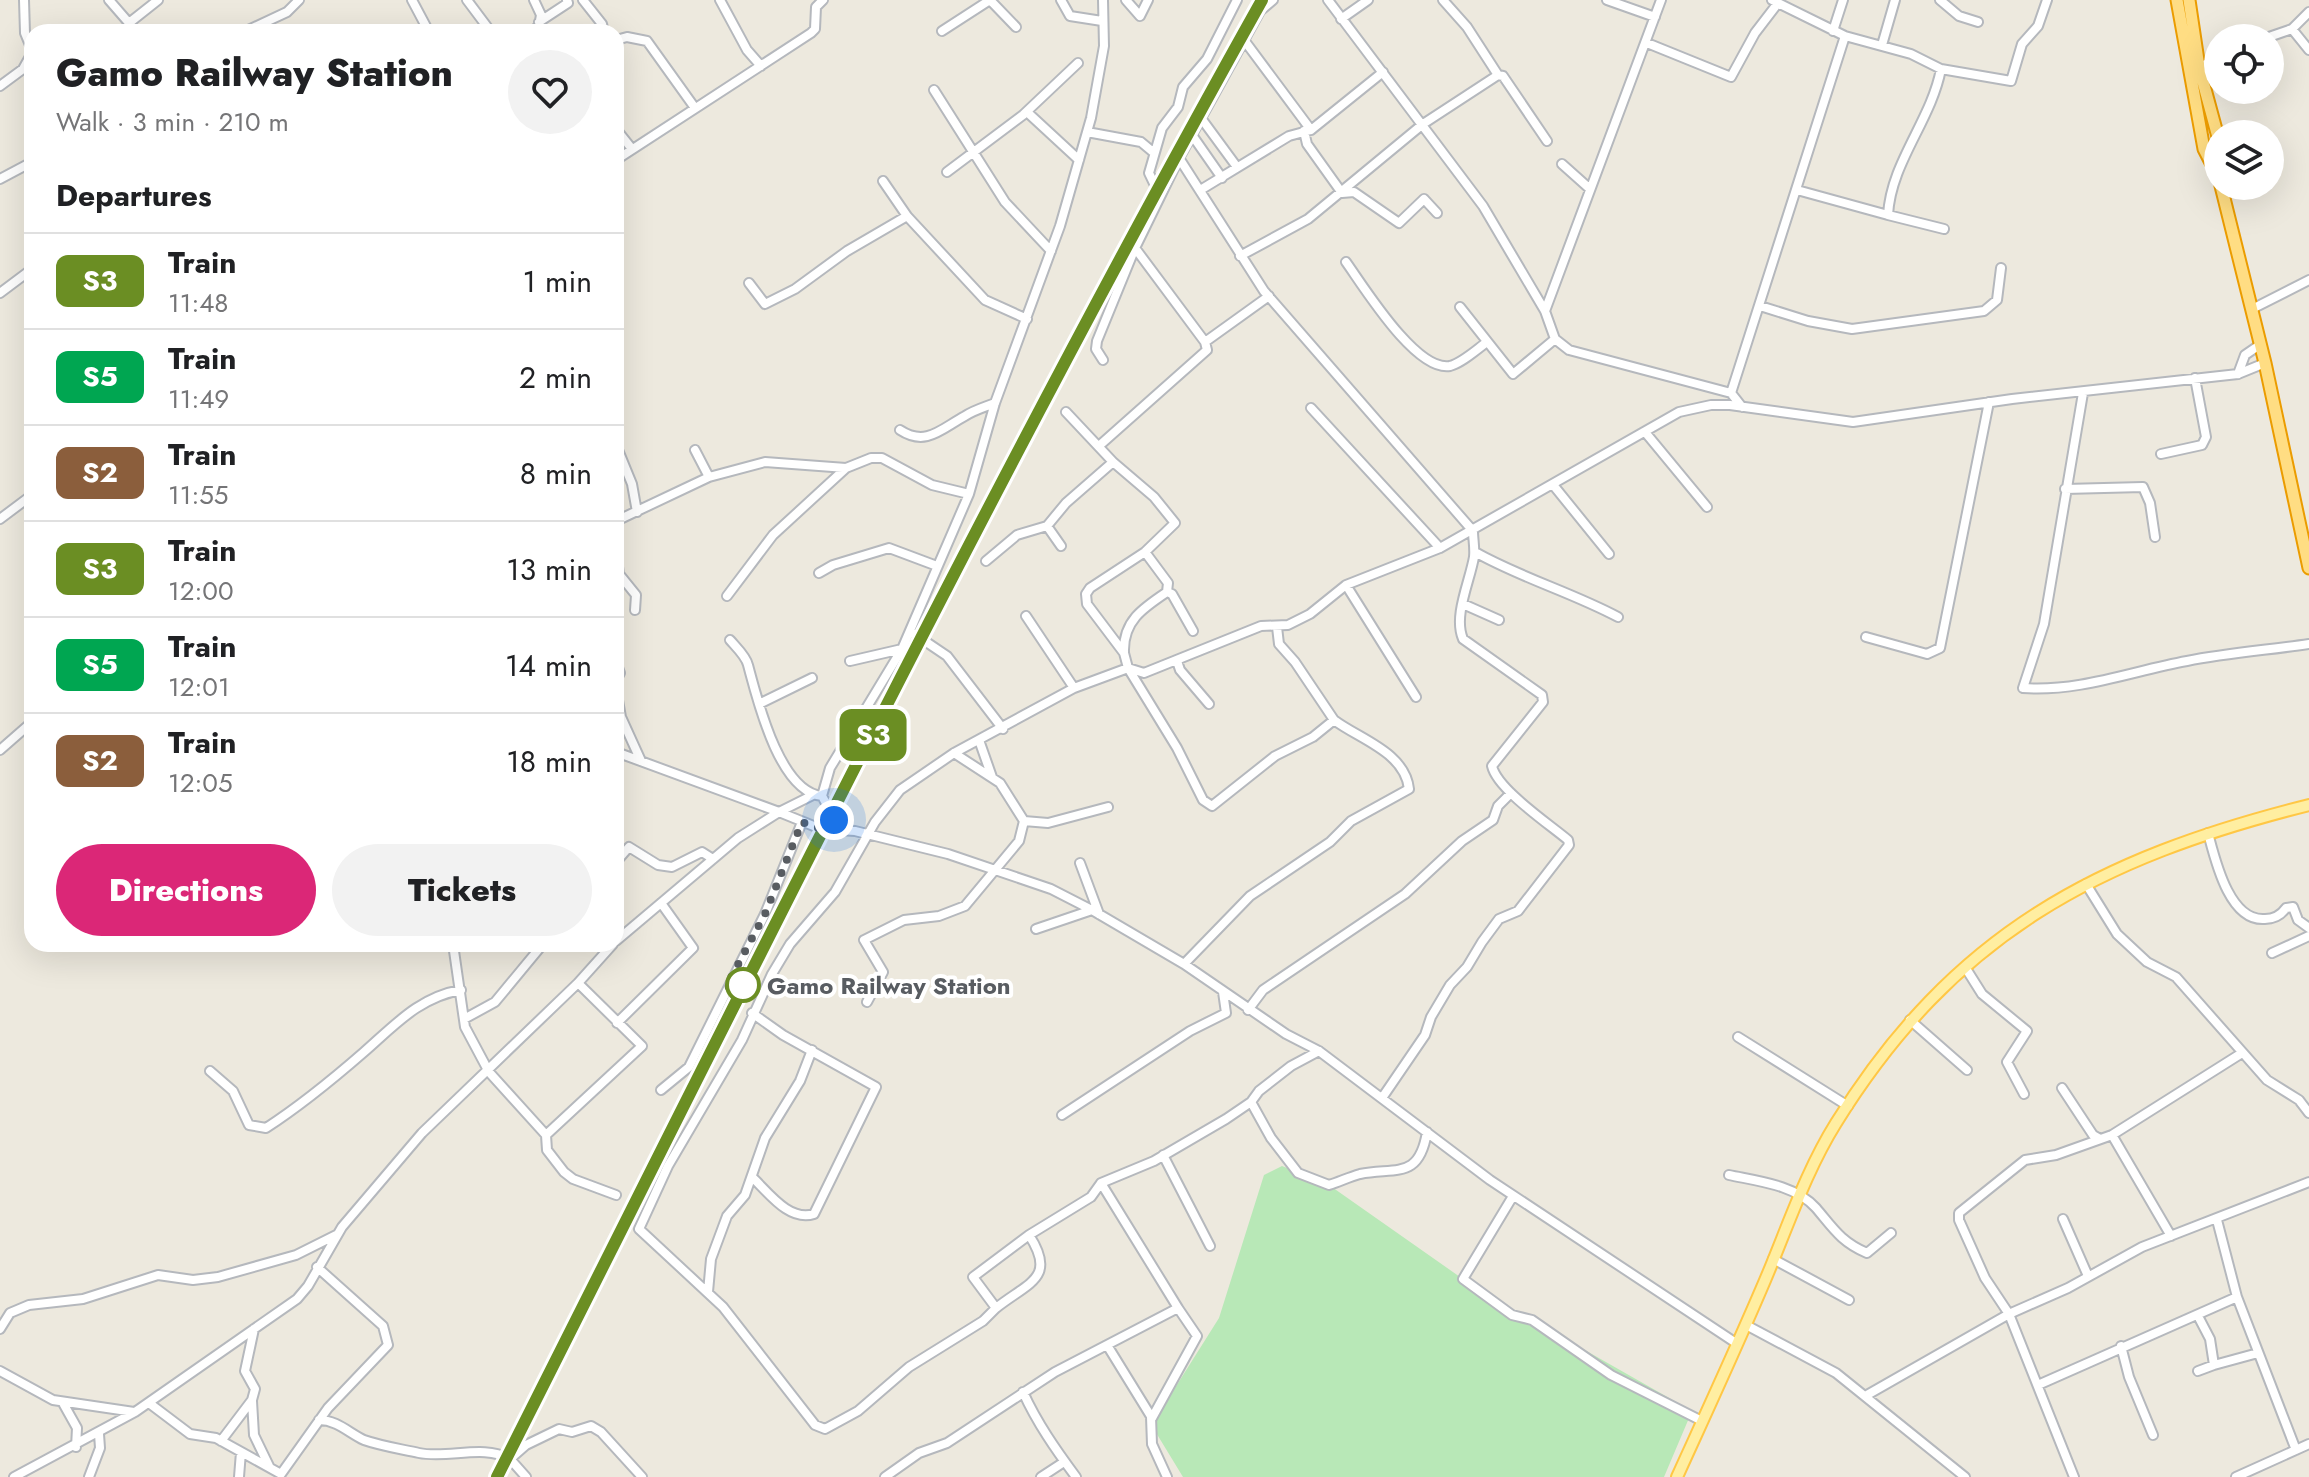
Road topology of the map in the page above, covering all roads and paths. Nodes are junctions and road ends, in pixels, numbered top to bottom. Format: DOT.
graph roads {
  1 [pos="24,0"];
  2 [pos="109,0"];
  3 [pos="158,0"];
  4 [pos="299,0"];
  5 [pos="412,0"];
  6 [pos="467,0"];
  7 [pos="534,0"];
  8 [pos="583,0"];
  9 [pos="720,0"];
  10 [pos="823,0"];
  11 [pos="990,0"];
  12 [pos="1061,0"];
  13 [pos="1103,0"];
  14 [pos="1126,0"];
  15 [pos="1148,0"];
  16 [pos="1237,0"];
  17 [pos="1273,0"];
  18 [pos="1328,0"];
  19 [pos="1368,0"];
  20 [pos="1443,0"];
  21 [pos="1607,0"];
  22 [pos="1661,0"];
  23 [pos="1843,0"];
  24 [pos="1895,0"];
  25 [pos="1940,0"];
  26 [pos="2047,0"];
  27 [pos="2177,0"];
  28 [pos="2189,0"];
  29 [pos="569,1"];
  30 [pos="1775,2"];
  31 [pos="2309,12"];
  32 [pos="1655,17"];
  33 [pos="1341,19"];
  34 [pos="1102,21"];
  35 [pos="539,22"];
  36 [pos="1978,22"];
  37 [pos="129,23"];
  38 [pos="25,24"];
  39 [pos="261,24"];
  40 [pos="425,24"];
  41 [pos="485,24"];
  42 [pos="598,24"];
  43 [pos="1016,27"];
  44 [pos="2292,29"];
  45 [pos="942,31"];
  46 [pos="1833,31"];
  47 [pos="2284,32"];
  48 [pos="1845,36"];
  49 [pos="624,38"];
  50 [pos="1244,40"];
  51 [pos="1647,43"];
  52 [pos="1882,45"];
  53 [pos="2309,50"];
  54 [pos="1078,63"];
  55 [pos="2204,65"];
  56 [pos="761,66"];
  57 [pos="24,67"];
  58 [pos="2199,67"];
  59 [pos="1941,69"];
  60 [pos="1383,72"];
  61 [pos="1498,75"];
  62 [pos="0,86"];
  63 [pos="934,90"];
  64 [pos="695,108"];
  65 [pos="1027,112"];
  66 [pos="1201,118"];
  67 [pos="2213,120"];
  68 [pos="1423,124"];
  69 [pos="1307,130"];
  70 [pos="1087,132"];
  71 [pos="1192,135"];
  72 [pos="624,139"];
  73 [pos="1547,141"];
  74 [pos="632,149"];
  75 [pos="2204,149"];
  76 [pos="1153,152"];
  77 [pos="974,153"];
  78 [pos="624,154"];
  79 [pos="1179,158"];
  80 [pos="1079,160"];
  81 [pos="1562,164"];
  82 [pos="24,166"];
  83 [pos="1237,167"];
  84 [pos="947,172"];
  85 [pos="1222,178"];
  86 [pos="0,179"];
  87 [pos="883,181"];
  88 [pos="1202,189"];
  89 [pos="1590,189"];
  90 [pos="1797,190"];
  91 [pos="1342,193"];
  92 [pos="1160,196"];
  93 [pos="2225,200"];
  94 [pos="1437,213"];
  95 [pos="1888,215"];
  96 [pos="907,216"];
  97 [pos="1944,229"];
  98 [pos="1135,248"];
  99 [pos="1051,251"];
  100 [pos="1240,256"];
  101 [pos="1346,262"];
  102 [pos="2001,268"];
  103 [pos="24,275"];
  104 [pos="2309,280"];
  105 [pos="749,283"];
  106 [pos="0,293"];
  107 [pos="1269,296"];
  108 [pos="1760,306"];
  109 [pos="1460,307"];
  110 [pos="2252,309"];
  111 [pos="1545,311"];
  112 [pos="1027,319"];
  113 [pos="1555,339"];
  114 [pos="1205,342"];
  115 [pos="1487,342"];
  116 [pos="2261,344"];
  117 [pos="1103,360"];
  118 [pos="2265,363"];
  119 [pos="2238,374"];
  120 [pos="2195,378"];
  121 [pos="1731,393"];
  122 [pos="2083,393"];
  123 [pos="1989,402"];
  124 [pos="995,403"];
  125 [pos="1742,407"];
  126 [pos="1311,408"];
  127 [pos="1066,412"];
  128 [pos="900,430"];
  129 [pos="1645,432"];
  130 [pos="1100,445"];
  131 [pos="695,450"];
  132 [pos="2161,454"];
  133 [pos="1113,462"];
  134 [pos="624,464"];
  135 [pos="846,468"];
  136 [pos="709,477"];
  137 [pos="1554,486"];
  138 [pos="2065,489"];
  139 [pos="969,494"];
  140 [pos="24,501"];
  141 [pos="1707,507"];
  142 [pos="637,512"];
  143 [pos="624,518"];
  144 [pos="0,519"];
  145 [pos="1047,526"];
  146 [pos="1473,531"];
  147 [pos="2155,537"];
  148 [pos="1061,546"];
  149 [pos="1440,548"];
  150 [pos="1145,552"];
  151 [pos="1475,552"];
  152 [pos="1609,554"];
  153 [pos="986,561"];
  154 [pos="2308,563"];
  155 [pos="937,566"];
  156 [pos="819,573"];
  157 [pos="624,580"];
  158 [pos="1346,585"];
  159 [pos="1167,592"];
  160 [pos="727,596"];
  161 [pos="1463,604"];
  162 [pos="635,610"];
  163 [pos="1026,616"];
  164 [pos="1618,617"];
  165 [pos="1499,620"];
  166 [pos="1277,627"];
  167 [pos="910,631"];
  168 [pos="1193,631"];
  169 [pos="1866,637"];
  170 [pos="730,640"];
  171 [pos="2309,644"];
  172 [pos="902,649"];
  173 [pos="1124,653"];
  174 [pos="850,661"];
  175 [pos="1177,661"];
  176 [pos="1128,668"];
  177 [pos="812,678"];
  178 [pos="1074,688"];
  179 [pos="1416,697"];
  180 [pos="759,704"];
  181 [pos="1209,704"];
  182 [pos="1334,720"];
  183 [pos="624,724"];
  184 [pos="24,729"];
  185 [pos="1003,729"];
  186 [pos="979,740"];
  187 [pos="0,750"];
  188 [pos="954,753"];
  189 [pos="624,755"];
  190 [pos="641,761"];
  191 [pos="993,779"];
  192 [pos="1511,793"];
  193 [pos="817,796"];
  194 [pos="2309,805"];
  195 [pos="1108,807"];
  196 [pos="779,812"];
  197 [pos="1024,821"];
  198 [pos="802,822"];
  199 [pos="840,829"];
  200 [pos="868,833"];
  201 [pos="2208,833"];
  202 [pos="624,853"];
  203 [pos="713,859"];
  204 [pos="1080,863"];
  205 [pos="995,870"];
  206 [pos="2086,884"];
  207 [pos="661,903"];
  208 [pos="1096,912"];
  209 [pos="2309,928"];
  210 [pos="1036,929"];
  211 [pos="624,934"];
  212 [pos="2309,936"];
  213 [pos="454,952"];
  214 [pos="536,952"];
  215 [pos="606,952"];
  216 [pos="2272,953"];
  217 [pos="1184,964"];
  218 [pos="1965,967"];
  219 [pos="578,983"];
  220 [pos="461,990"];
  221 [pos="1223,992"];
  222 [pos="867,1002"];
  223 [pos="1248,1010"];
  224 [pos="752,1013"];
  225 [pos="464,1019"];
  226 [pos="1910,1020"];
  227 [pos="617,1023"];
  228 [pos="1738,1037"];
  229 [pos="812,1050"];
  230 [pos="1319,1051"];
  231 [pos="2242,1053"];
  232 [pos="1967,1070"];
  233 [pos="210,1071"];
  234 [pos="489,1072"];
  235 [pos="2062,1088"];
  236 [pos="661,1090"];
  237 [pos="2024,1094"];
  238 [pos="1382,1098"];
  239 [pos="1251,1102"];
  240 [pos="1848,1106"];
  241 [pos="2309,1113"];
  242 [pos="1062,1115"];
  243 [pos="1427,1132"];
  244 [pos="546,1135"];
  245 [pos="2112,1135"];
  246 [pos="2100,1139"];
  247 [pos="1163,1155"];
  248 [pos="1729,1175"];
  249 [pos="752,1177"];
  250 [pos="2309,1182"];
  251 [pos="1101,1183"];
  252 [pos="616,1195"];
  253 [pos="1513,1196"];
  254 [pos="1800,1196"];
  255 [pos="2063,1219"];
  256 [pos="2217,1220"];
  257 [pos="1891,1233"];
  258 [pos="336,1235"];
  259 [pos="1029,1235"];
  260 [pos="2171,1236"];
  261 [pos="1210,1246"];
  262 [pos="1773,1259"];
  263 [pos="317,1267"];
  264 [pos="2088,1276"];
  265 [pos="708,1292"];
  266 [pos="2237,1297"];
  267 [pos="1849,1300"];
  268 [pos="996,1308"];
  269 [pos="1178,1308"];
  270 [pos="2009,1314"];
  271 [pos="2198,1316"];
  272 [pos="1746,1325"];
  273 [pos="0,1329"];
  274 [pos="254,1329"];
  275 [pos="1736,1343"];
  276 [pos="1107,1345"];
  277 [pos="2121,1346"];
  278 [pos="2258,1353"];
  279 [pos="2214,1365"];
  280 [pos="0,1371"];
  281 [pos="2198,1371"];
  282 [pos="2038,1385"];
  283 [pos="1023,1392"];
  284 [pos="1867,1395"];
  285 [pos="252,1400"];
  286 [pos="63,1403"];
  287 [pos="149,1403"];
  288 [pos="135,1412"];
  289 [pos="1151,1417"];
  290 [pos="319,1420"];
  291 [pos="1702,1421"];
  292 [pos="99,1434"];
  293 [pos="2153,1435"];
  294 [pos="221,1441"];
  295 [pos="2309,1444"];
  296 [pos="76,1447"];
  297 [pos="2296,1450"];
  298 [pos="241,1452"];
  299 [pos="510,1459"];
  300 [pos="1064,1462"];
  301 [pos="269,1467"];
  302 [pos="282,1475"];
  303 [pos="14,1477"];
  304 [pos="89,1477"];
  305 [pos="239,1477"];
  306 [pos="526,1477"];
  307 [pos="642,1477"];
  308 [pos="885,1477"];
  309 [pos="1041,1477"];
  310 [pos="1076,1477"];
  311 [pos="1167,1477"];
  312 [pos="1677,1477"];
  313 [pos="1965,1477"];
  314 [pos="2074,1477"];
  315 [pos="2236,1477"];
  1 -- 38 [label="street"];
  2 -- 37 [label="street"];
  3 -- 37 [label="street"];
  4 -- 39 [label="street"];
  5 -- 40 [label="street"];
  6 -- 41 [label="street"];
  7 -- 35 [label="street"];
  8 -- 42 [label="street"];
  9 -- 56 [label="street"];
  10 -- 56 [label="street"];
  11 -- 43 [label="street"];
  11 -- 45 [label="street"];
  12 -- 34 [label="street"];
  13 -- 34 [label="street"];
  14 -- 15 [label="street"];
  16 -- 76 [label="street"];
  17 -- 50 [label="street"];
  18 -- 33 [label="street"];
  19 -- 33 [label="street"];
  20 -- 61 [label="street"];
  21 -- 32 [label="street"];
  22 -- 32 [label="street"];
  23 -- 46 [label="street"];
  24 -- 52 [label="street"];
  25 -- 36 [label="street"];
  26 -- 59 [label="street"];
  27 -- 75 [label="highway"];
  28 -- 58 [label="highway"];
  29 -- 35 [label="street"];
  30 -- 46 [label="street"];
  30 -- 51 [label="street"];
  31 -- 44 [label="street"];
  32 -- 51 [label="street"];
  33 -- 60 [label="street"];
  34 -- 70 [label="street"];
  44 -- 47 [label="street"];
  44 -- 53 [label="street"];
  46 -- 48 [label="street"];
  48 -- 52 [label="street"];
  48 -- 90 [label="street"];
  49 -- 64 [label="street"];
  50 -- 66 [label="street"];
  50 -- 69 [label="street"];
  51 -- 89 [label="street"];
  52 -- 59 [label="street"];
  54 -- 65 [label="street"];
  55 -- 58 [label="street"];
  56 -- 64 [label="street"];
  57 -- 62 [label="street"];
  58 -- 67 [label="highway"];
  59 -- 95 [label="street"];
  60 -- 68 [label="street"];
  60 -- 69 [label="street"];
  61 -- 68 [label="street"];
  61 -- 73 [label="street"];
  63 -- 77 [label="street"];
  64 -- 74 [label="street"];
  65 -- 77 [label="street"];
  65 -- 80 [label="street"];
  66 -- 71 [label="street"];
  66 -- 83 [label="street"];
  68 -- 91 [label="street"];
  68 -- 111 [label="street"];
  69 -- 83 [label="street"];
  69 -- 91 [label="street"];
  70 -- 76 [label="street"];
  70 -- 80 [label="street"];
  71 -- 79 [label="street"];
  71 -- 85 [label="street"];
  72 -- 74 [label="street"];
  74 -- 78 [label="street"];
  76 -- 92 [label="street"];
  77 -- 84 [label="street"];
  77 -- 99 [label="street"];
  79 -- 88 [label="street"];
  79 -- 92 [label="street"];
  80 -- 99 [label="street"];
  81 -- 89 [label="street"];
  82 -- 86 [label="street"];
  83 -- 85 [label="street"];
  85 -- 88 [label="street"];
  87 -- 96 [label="street"];
  88 -- 100 [label="street"];
  89 -- 111 [label="street"];
  90 -- 95 [label="street"];
  90 -- 108 [label="street"];
  91 -- 94 [label="street"];
  91 -- 100 [label="street"];
  92 -- 98 [label="street"];
  93 -- 110 [label="highway"];
  95 -- 97 [label="street"];
  96 -- 105 [label="street"];
  96 -- 112 [label="street"];
  98 -- 114 [label="street"];
  98 -- 117 [label="street"];
  99 -- 112 [label="street"];
  100 -- 107 [label="street"];
  101 -- 115 [label="street"];
  102 -- 108 [label="street"];
  103 -- 106 [label="street"];
  104 -- 110 [label="street"];
  107 -- 114 [label="street"];
  107 -- 146 [label="street"];
  108 -- 121 [label="street"];
  109 -- 115 [label="street"];
  110 -- 116 [label="highway"];
  111 -- 113 [label="street"];
  112 -- 124 [label="street"];
  113 -- 115 [label="street"];
  113 -- 121 [label="street"];
  114 -- 130 [label="street"];
  116 -- 118 [label="highway"];
  116 -- 119 [label="street"];
  118 -- 119 [label="street"];
  118 -- 154 [label="highway"];
  119 -- 120 [label="street"];
  120 -- 122 [label="street"];
  120 -- 132 [label="street"];
  121 -- 125 [label="street"];
  122 -- 123 [label="street"];
  122 -- 138 [label="street"];
  123 -- 125 [label="street"];
  123 -- 169 [label="street"];
  124 -- 128 [label="street"];
  124 -- 139 [label="street"];
  125 -- 129 [label="street"];
  126 -- 149 [label="street"];
  127 -- 130 [label="street"];
  129 -- 137 [label="street"];
  129 -- 141 [label="street"];
  130 -- 133 [label="street"];
  131 -- 136 [label="street"];
  133 -- 145 [label="street"];
  133 -- 150 [label="street"];
  134 -- 142 [label="street"];
  135 -- 136 [label="street"];
  135 -- 139 [label="street"];
  135 -- 160 [label="street"];
  136 -- 142 [label="street"];
  137 -- 146 [label="street"];
  137 -- 152 [label="street"];
  138 -- 147 [label="street"];
  138 -- 171 [label="street"];
  139 -- 155 [label="street"];
  140 -- 144 [label="street"];
  142 -- 143 [label="street"];
  145 -- 148 [label="street"];
  145 -- 153 [label="street"];
  146 -- 149 [label="street"];
  146 -- 151 [label="street"];
  149 -- 158 [label="street"];
  150 -- 159 [label="street"];
  150 -- 173 [label="street"];
  151 -- 161 [label="street"];
  151 -- 164 [label="street"];
  155 -- 156 [label="street"];
  155 -- 167 [label="street"];
  157 -- 162 [label="street"];
  158 -- 166 [label="street"];
  158 -- 179 [label="street"];
  159 -- 168 [label="street"];
  159 -- 173 [label="street"];
  161 -- 165 [label="street"];
  161 -- 192 [label="street"];
  163 -- 178 [label="street"];
  166 -- 175 [label="street"];
  166 -- 182 [label="street"];
  167 -- 172 [label="street"];
  167 -- 185 [label="street"];
  170 -- 180 [label="street"];
  172 -- 174 [label="street"];
  172 -- 193 [label="street"];
  173 -- 176 [label="street"];
  175 -- 176 [label="street"];
  175 -- 181 [label="street"];
  176 -- 178 [label="street"];
  176 -- 182 [label="street"];
  177 -- 180 [label="street"];
  178 -- 185 [label="street"];
  180 -- 193 [label="street"];
  182 -- 217 [label="street"];
  183 -- 190 [label="street"];
  184 -- 187 [label="street"];
  185 -- 186 [label="street"];
  186 -- 188 [label="street"];
  186 -- 191 [label="street"];
  188 -- 191 [label="street"];
  188 -- 200 [label="street"];
  189 -- 190 [label="street"];
  190 -- 196 [label="street"];
  191 -- 197 [label="street"];
  192 -- 223 [label="street"];
  192 -- 238 [label="street"];
  193 -- 196 [label="street"];
  193 -- 199 [label="street"];
  194 -- 201 [label="main road"];
  195 -- 197 [label="street"];
  196 -- 198 [label="street"];
  196 -- 203 [label="street"];
  197 -- 205 [label="street"];
  198 -- 199 [label="street"];
  198 -- 236 [label="street"];
  199 -- 200 [label="street"];
  200 -- 205 [label="street"];
  200 -- 224 [label="street"];
  201 -- 206 [label="main road"];
  201 -- 209 [label="street"];
  202 -- 203 [label="street"];
  203 -- 207 [label="street"];
  204 -- 208 [label="street"];
  205 -- 208 [label="street"];
  205 -- 222 [label="street"];
  206 -- 218 [label="main road"];
  206 -- 231 [label="street"];
  207 -- 211 [label="street"];
  207 -- 227 [label="street"];
  208 -- 210 [label="street"];
  208 -- 217 [label="street"];
  212 -- 216 [label="street"];
  213 -- 220 [label="street"];
  214 -- 225 [label="street"];
  215 -- 219 [label="street"];
  217 -- 221 [label="street"];
  218 -- 226 [label="main road"];
  218 -- 237 [label="street"];
  219 -- 227 [label="street"];
  219 -- 234 [label="street"];
  220 -- 225 [label="street"];
  220 -- 233 [label="street"];
  221 -- 223 [label="street"];
  221 -- 242 [label="street"];
  223 -- 230 [label="street"];
  224 -- 229 [label="street"];
  224 -- 265 [label="street"];
  225 -- 234 [label="street"];
  226 -- 232 [label="street"];
  226 -- 240 [label="main road"];
  227 -- 244 [label="street"];
  228 -- 240 [label="street"];
  229 -- 249 [label="street"];
  229 -- 249 [label="street"];
  230 -- 238 [label="street"];
  230 -- 239 [label="street"];
  231 -- 241 [label="street"];
  231 -- 245 [label="street"];
  234 -- 244 [label="street"];
  234 -- 258 [label="street"];
  235 -- 246 [label="street"];
  238 -- 243 [label="street"];
  239 -- 243 [label="street"];
  239 -- 247 [label="street"];
  240 -- 254 [label="main road"];
  243 -- 253 [label="street"];
  244 -- 252 [label="street"];
  245 -- 246 [label="street"];
  245 -- 260 [label="street"];
  246 -- 270 [label="street"];
  247 -- 251 [label="street"];
  247 -- 261 [label="street"];
  248 -- 254 [label="street"];
  249 -- 265 [label="street"];
  250 -- 256 [label="street"];
  251 -- 259 [label="street"];
  251 -- 269 [label="street"];
  253 -- 275 [label="street"];
  253 -- 291 [label="street"];
  254 -- 257 [label="street"];
  254 -- 262 [label="main road"];
  255 -- 264 [label="street"];
  256 -- 260 [label="street"];
  256 -- 266 [label="street"];
  258 -- 263 [label="street"];
  258 -- 273 [label="street"];
  259 -- 268 [label="street"];
  259 -- 268 [label="street"];
  260 -- 264 [label="street"];
  262 -- 267 [label="street"];
  262 -- 272 [label="main road"];
  263 -- 274 [label="street"];
  263 -- 290 [label="street"];
  264 -- 270 [label="street"];
  265 -- 268 [label="street"];
  266 -- 271 [label="street"];
  266 -- 278 [label="street"];
  269 -- 276 [label="street"];
  269 -- 289 [label="street"];
  270 -- 282 [label="street"];
  270 -- 284 [label="street"];
  271 -- 277 [label="street"];
  271 -- 279 [label="street"];
  272 -- 275 [label="main road"];
  272 -- 284 [label="street"];
  274 -- 285 [label="street"];
  274 -- 287 [label="street"];
  275 -- 291 [label="main road"];
  276 -- 283 [label="street"];
  276 -- 289 [label="street"];
  277 -- 282 [label="street"];
  277 -- 293 [label="street"];
  278 -- 279 [label="street"];
  278 -- 297 [label="street"];
  279 -- 281 [label="street"];
  280 -- 286 [label="street"];
  282 -- 314 [label="street"];
  283 -- 300 [label="street"];
  283 -- 308 [label="street"];
  284 -- 313 [label="street"];
  285 -- 294 [label="street"];
  285 -- 301 [label="street"];
  286 -- 288 [label="street"];
  286 -- 296 [label="street"];
  287 -- 288 [label="street"];
  287 -- 294 [label="street"];
  288 -- 292 [label="street"];
  289 -- 311 [label="street"];
  290 -- 299 [label="street"];
  290 -- 302 [label="street"];
  291 -- 312 [label="main road"];
  292 -- 296 [label="street"];
  292 -- 304 [label="street"];
  294 -- 298 [label="street"];
  295 -- 297 [label="street"];
  296 -- 303 [label="street"];
  297 -- 315 [label="street"];
  298 -- 301 [label="street"];
  298 -- 305 [label="street"];
  299 -- 306 [label="street"];
  299 -- 307 [label="street"];
  300 -- 309 [label="street"];
  300 -- 310 [label="street"];
  301 -- 302 [label="street"];
}
